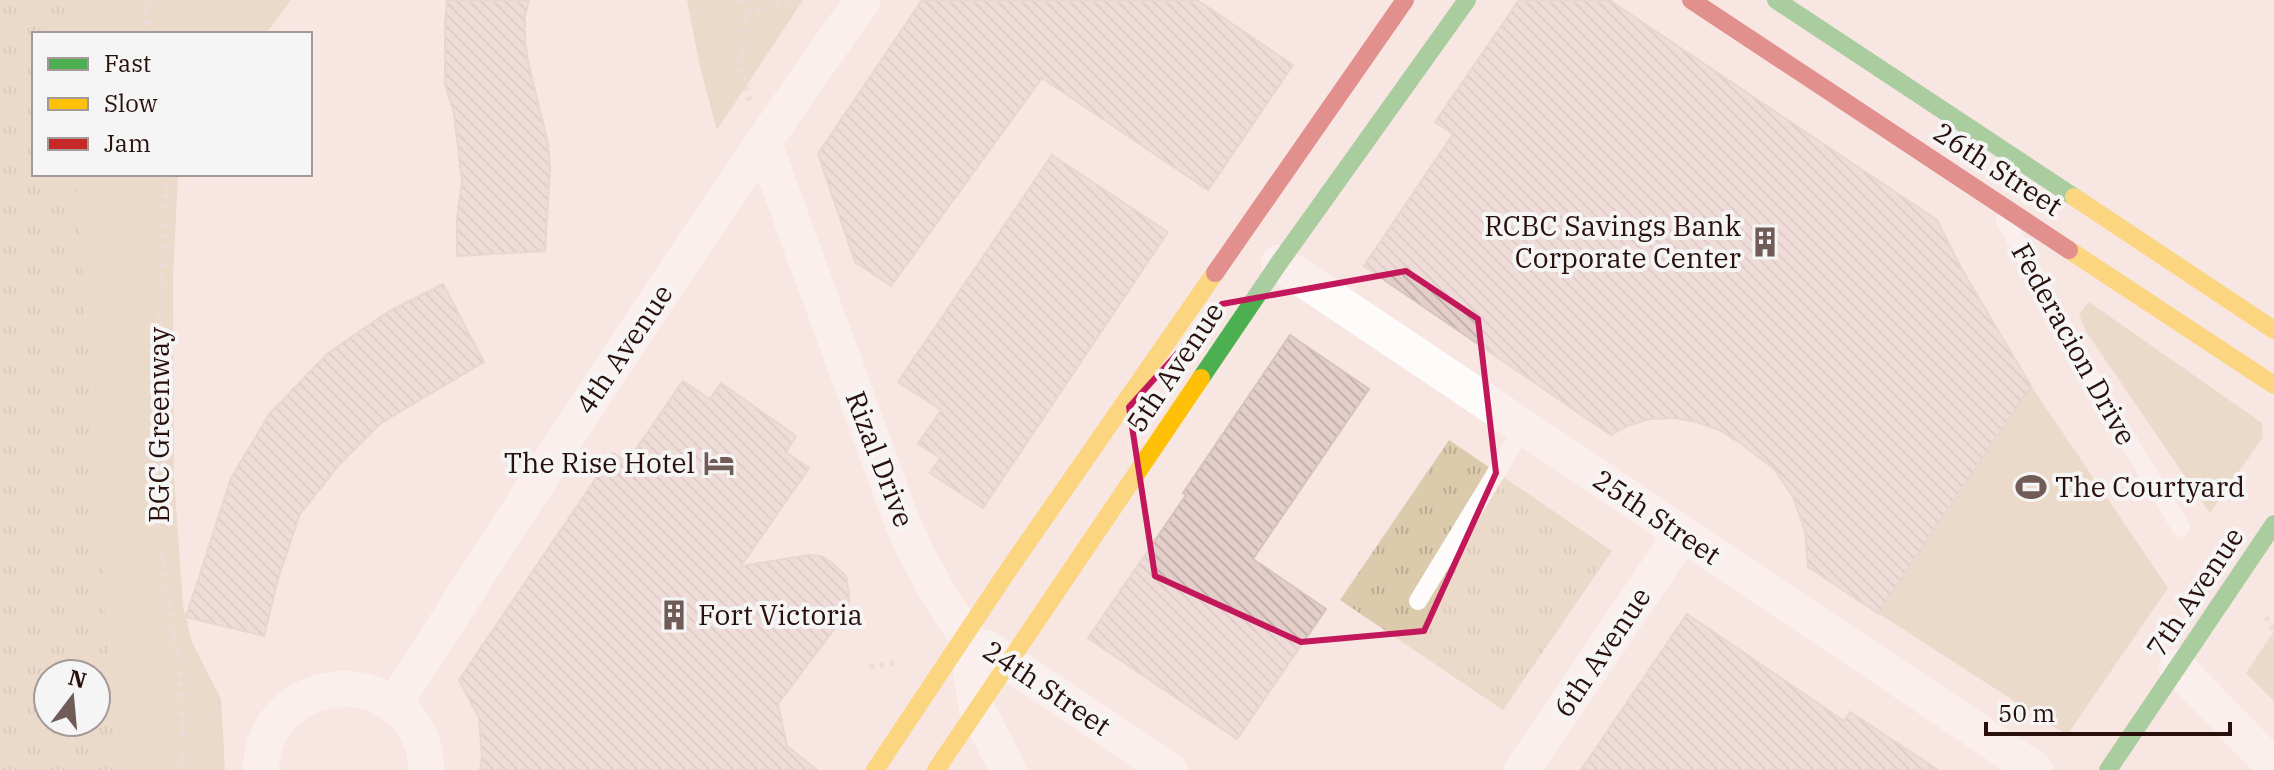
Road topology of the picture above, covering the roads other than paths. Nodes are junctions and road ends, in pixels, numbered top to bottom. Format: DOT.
graph roads {
  1 [pos="863,0"];
  2 [pos="1405,0"];
  3 [pos="1467,0"];
  4 [pos="1691,0"];
  5 [pos="1776,0"];
  6 [pos="763,141"];
  7 [pos="1994,200"];
  8 [pos="1279,263"];
  9 [pos="2274,330"];
  10 [pos="2274,385"];
  11 [pos="1524,427"];
  12 [pos="2274,524"];
  13 [pos="2181,528"];
  14 [pos="1682,534"];
  15 [pos="1418,601"];
  16 [pos="965,634"];
  17 [pos="1008,661"];
  18 [pos="2177,667"];
  19 [pos="394,705"];
  20 [pos="977,709"];
  21 [pos="2274,767"];
  22 [pos="261,770"];
  23 [pos="427,770"];
  24 [pos="875,770"];
  25 [pos="936,770"];
  26 [pos="1008,770"];
  27 [pos="1169,770"];
  28 [pos="1522,770"];
  29 [pos="2035,770"];
  30 [pos="2108,770"];
  1 -- 6 [label="street, 4th Avenue"];
  2 -- 16 [label="main road, 5th Avenue"];
  3 -- 8 [label="main road, 5th Avenue"];
  4 -- 7 [label="main road, 26th Street"];
  5 -- 9 [label="main road, 26th Street"];
  6 -- 16 [label="street, Rizal Drive"];
  6 -- 19 [label="street, 4th Avenue"];
  7 -- 10 [label="main road, 26th Street"];
  7 -- 13 [label="lane, Federacion Drive"];
  8 -- 11 [label="street, 25th Street"];
  8 -- 17 [label="main road, 5th Avenue"];
  11 -- 14 [label="street, 25th Street"];
  11 -- 15 [label="lane"];
  12 -- 18 [label="main road, 7th Avenue"];
  14 -- 28 [label="street, 6th Avenue"];
  14 -- 29 [label="street, 25th Street"];
  16 -- 17 [label="street, 24th Street"];
  16 -- 20 [label="street, Rizal Drive"];
  16 -- 24 [label="main road, 5th Avenue"];
  17 -- 20 [label="main road, 5th Avenue"];
  17 -- 27 [label="street, 24th Street"];
  18 -- 21 [label="street"];
  18 -- 30 [label="main road, 7th Avenue"];
  19 -- 22 [label="street"];
  19 -- 23 [label="street"];
  20 -- 25 [label="main road, 5th Avenue"];
  20 -- 26 [label="street, Rizal Drive"];
}
